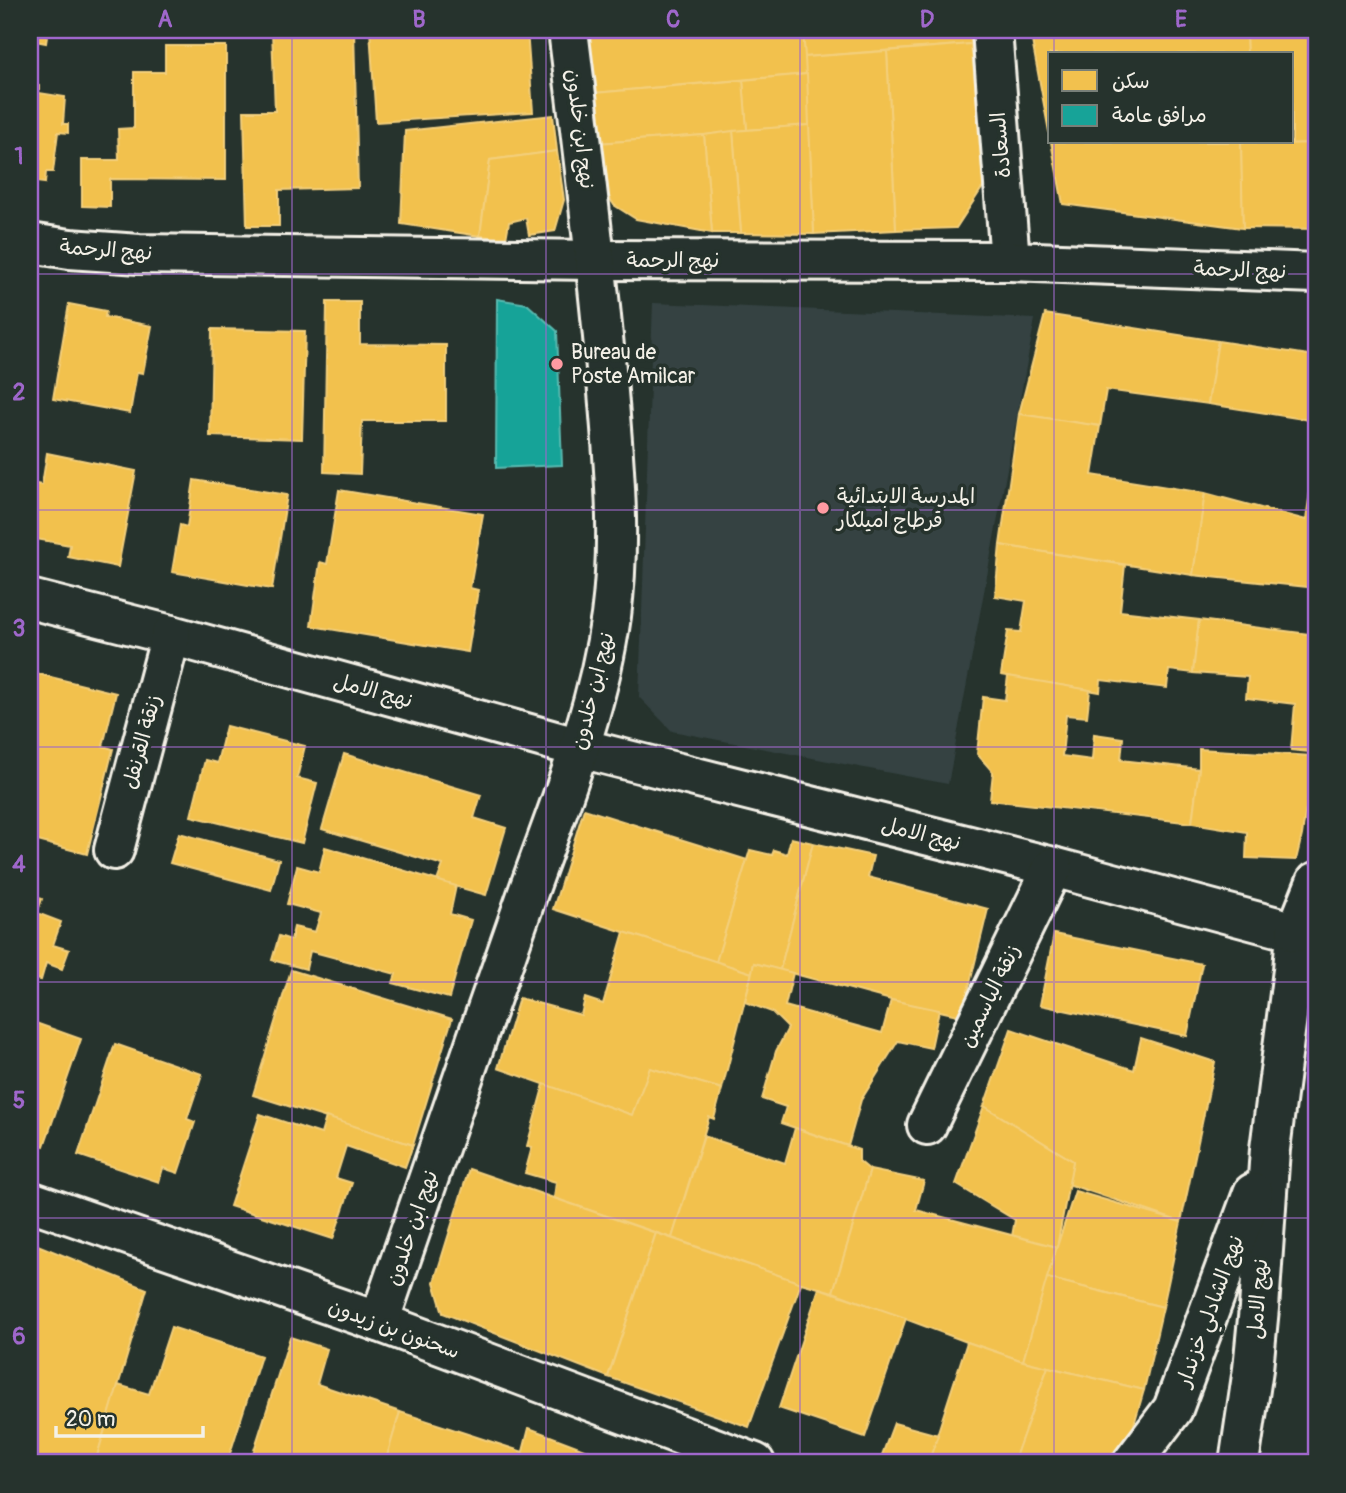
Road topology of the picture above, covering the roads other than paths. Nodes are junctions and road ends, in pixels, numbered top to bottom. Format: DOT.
graph roads {
  1 [pos="568,30"];
  2 [pos="992,30"];
  3 [pos="30,243"];
  4 [pos="596,260"];
  5 [pos="1010,261"];
  6 [pos="1316,272"];
  7 [pos="30,599"];
  8 [pos="170,635"];
  9 [pos="580,748"];
  10 [pos="114,850"];
  11 [pos="1053,867"];
  12 [pos="1316,882"];
  13 [pos="1296,932"];
  14 [pos="927,1125"];
  15 [pos="1270,1149"];
  16 [pos="30,1201"];
  17 [pos="379,1322"];
  18 [pos="755,1463"];
  19 [pos="1132,1463"];
  20 [pos="1239,1463"];
  1 -- 4 [label="street, نهج ابن خلدون"];
  2 -- 5 [label="street, السعادة"];
  3 -- 4 [label="street, نهج الرحمة"];
  4 -- 5 [label="street, نهج الرحمة"];
  4 -- 9 [label="street, نهج ابن خلدون"];
  5 -- 6 [label="street, نهج الرحمة"];
  7 -- 8 [label="street, نهج الامل"];
  8 -- 9 [label="street, نهج الامل"];
  8 -- 10 [label="street, زنقة القرنفل"];
  9 -- 11 [label="street, نهج الامل"];
  9 -- 17 [label="street, نهج ابن خلدون"];
  11 -- 13 [label="street, نهج الامل"];
  11 -- 14 [label="street, زنقة الياسمين"];
  12 -- 13 [label="street"];
  13 -- 15 [label="street, نهج الامل"];
  15 -- 19 [label="street, نهج الشادلي خزندار"];
  15 -- 20 [label="street, نهج الامل"];
  16 -- 17 [label="street, سحنون بن زيدون"];
  17 -- 18 [label="street, سحنون بن زيدون"];
}
